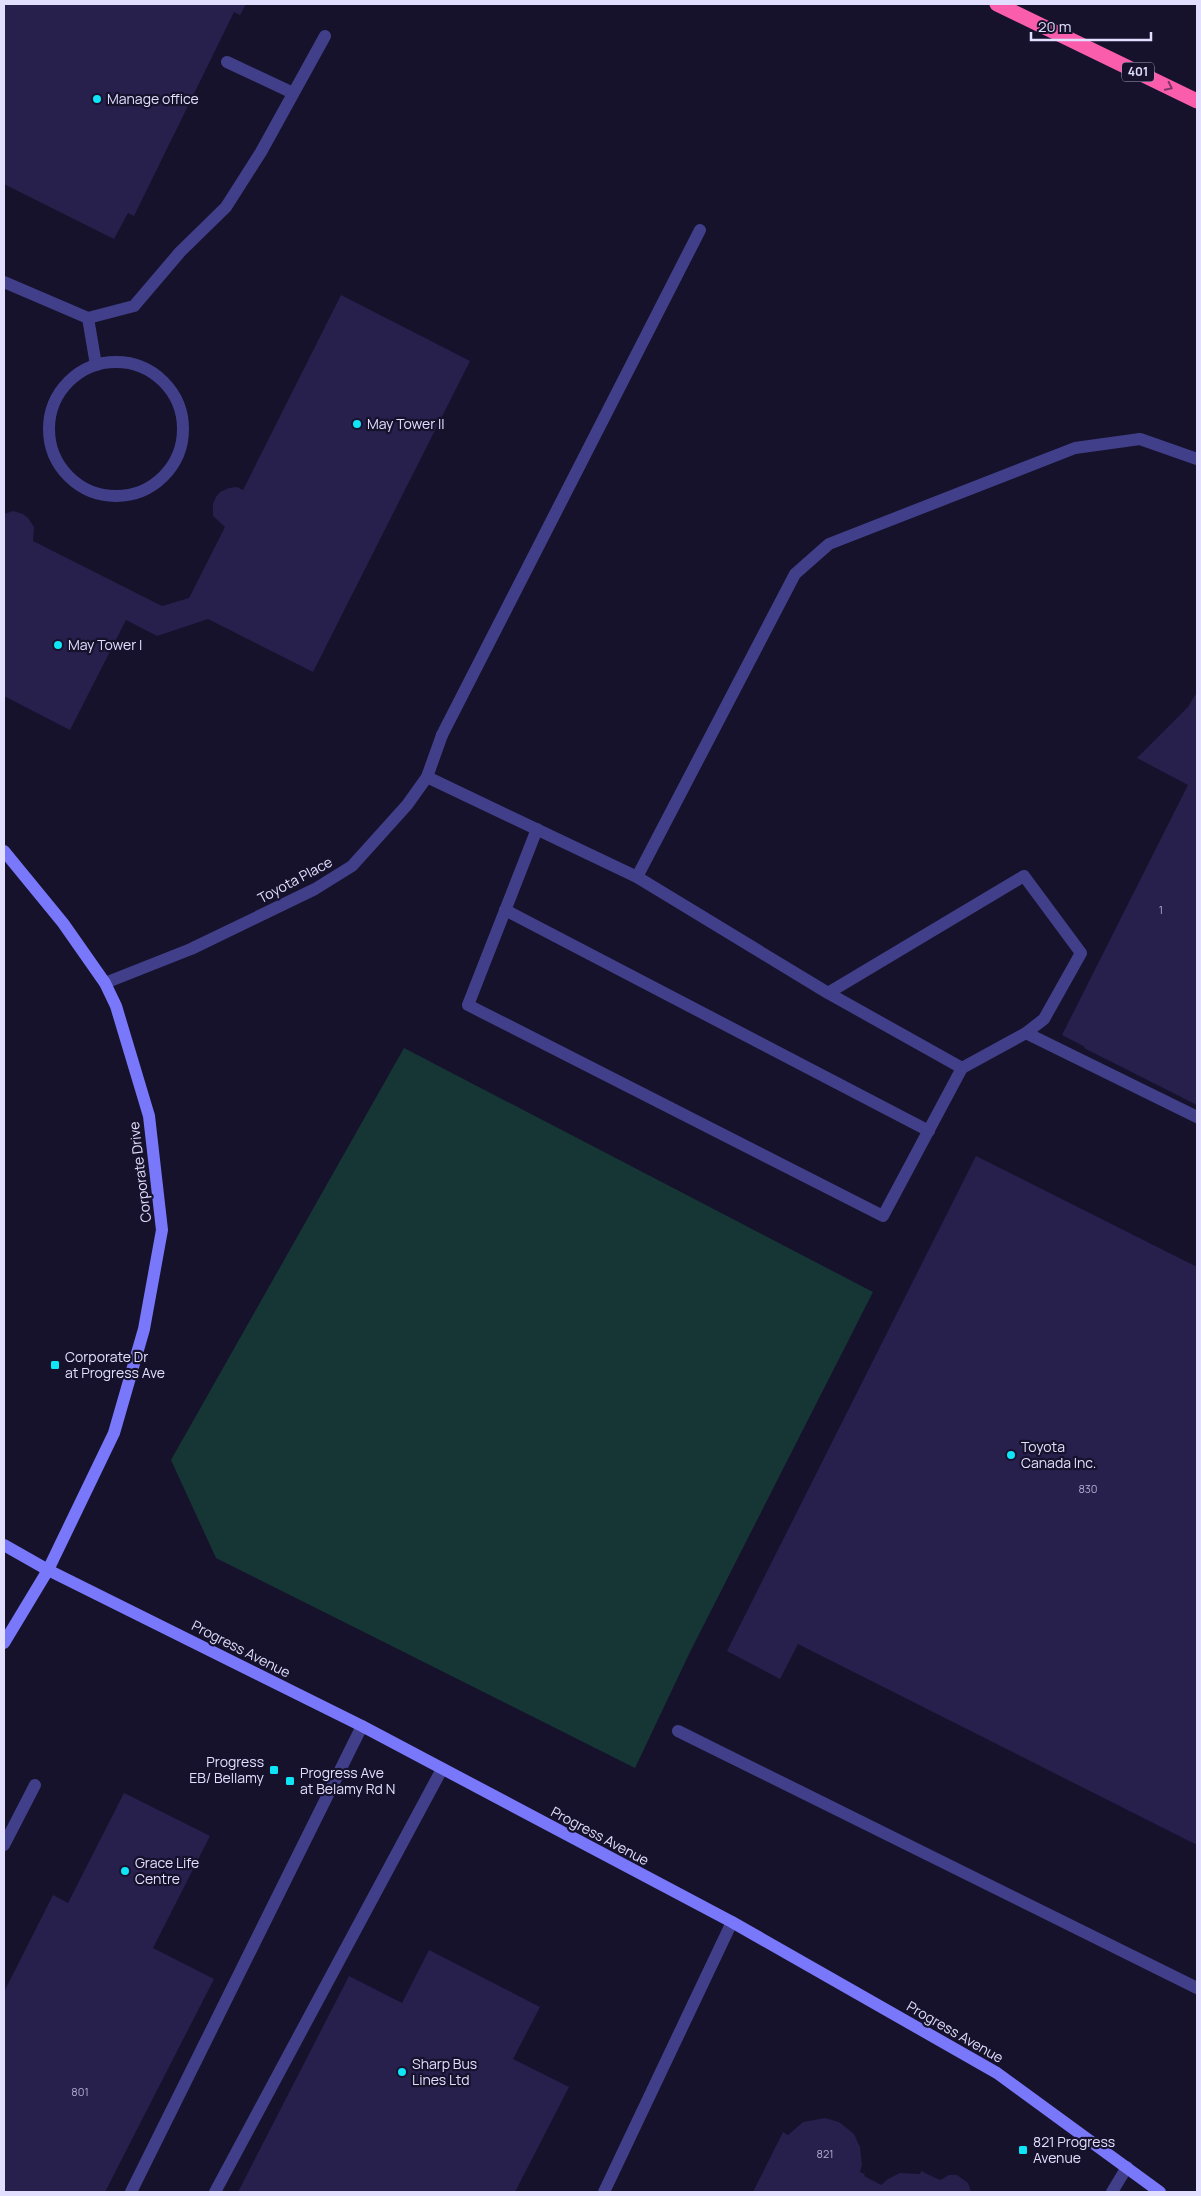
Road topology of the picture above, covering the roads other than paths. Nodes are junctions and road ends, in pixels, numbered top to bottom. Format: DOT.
graph roads {
  1 [pos="997,4"];
  2 [pos="325,36"];
  3 [pos="227,62"];
  4 [pos="292,93"];
  5 [pos="1197,101"];
  6 [pos="700,230"];
  7 [pos="4,282"];
  8 [pos="88,318"];
  9 [pos="96,365"];
  10 [pos="1197,459"];
  11 [pos="427,777"];
  12 [pos="537,829"];
  13 [pos="4,851"];
  14 [pos="637,877"];
  15 [pos="505,910"];
  16 [pos="105,983"];
  17 [pos="828,994"];
  18 [pos="1026,1033"];
  19 [pos="962,1068"];
  20 [pos="1197,1117"];
  21 [pos="929,1131"];
  22 [pos="4,1545"];
  23 [pos="48,1570"];
  24 [pos="4,1643"];
  25 [pos="362,1726"];
  26 [pos="678,1731"];
  27 [pos="442,1769"];
  28 [pos="35,1785"];
  29 [pos="4,1844"];
  30 [pos="732,1922"];
  31 [pos="1197,1988"];
  32 [pos="1127,2167"];
  33 [pos="131,2192"];
  34 [pos="215,2192"];
  35 [pos="604,2192"];
  36 [pos="1112,2192"];
  37 [pos="1160,2192"];
  1 -- 5 [label="highway, 401, one-way"];
  2 -- 4 [label="street"];
  3 -- 4 [label="street"];
  4 -- 8 [label="street"];
  6 -- 11 [label="street, Toyota Place"];
  7 -- 8 [label="street"];
  8 -- 9 [label="street"];
  9 -- 9 [label="street"];
  10 -- 14 [label="street"];
  11 -- 12 [label="street"];
  11 -- 16 [label="street, Toyota Place"];
  12 -- 14 [label="street"];
  12 -- 15 [label="street"];
  13 -- 16 [label="main road, Corporate Drive"];
  14 -- 17 [label="street"];
  15 -- 21 [label="street"];
  15 -- 21 [label="street"];
  16 -- 23 [label="main road, Corporate Drive"];
  17 -- 18 [label="street"];
  17 -- 19 [label="street"];
  18 -- 19 [label="street"];
  18 -- 20 [label="street"];
  19 -- 21 [label="street"];
  22 -- 23 [label="main road, Progress Avenue"];
  23 -- 24 [label="main road, Corporate Drive"];
  23 -- 25 [label="main road, Progress Avenue"];
  25 -- 27 [label="main road, Progress Avenue"];
  25 -- 33 [label="street"];
  26 -- 31 [label="street"];
  27 -- 30 [label="main road, Progress Avenue"];
  27 -- 34 [label="street"];
  28 -- 29 [label="street"];
  30 -- 32 [label="main road, Progress Avenue"];
  30 -- 35 [label="street"];
  32 -- 36 [label="street"];
  32 -- 37 [label="main road, Progress Avenue"];
}
